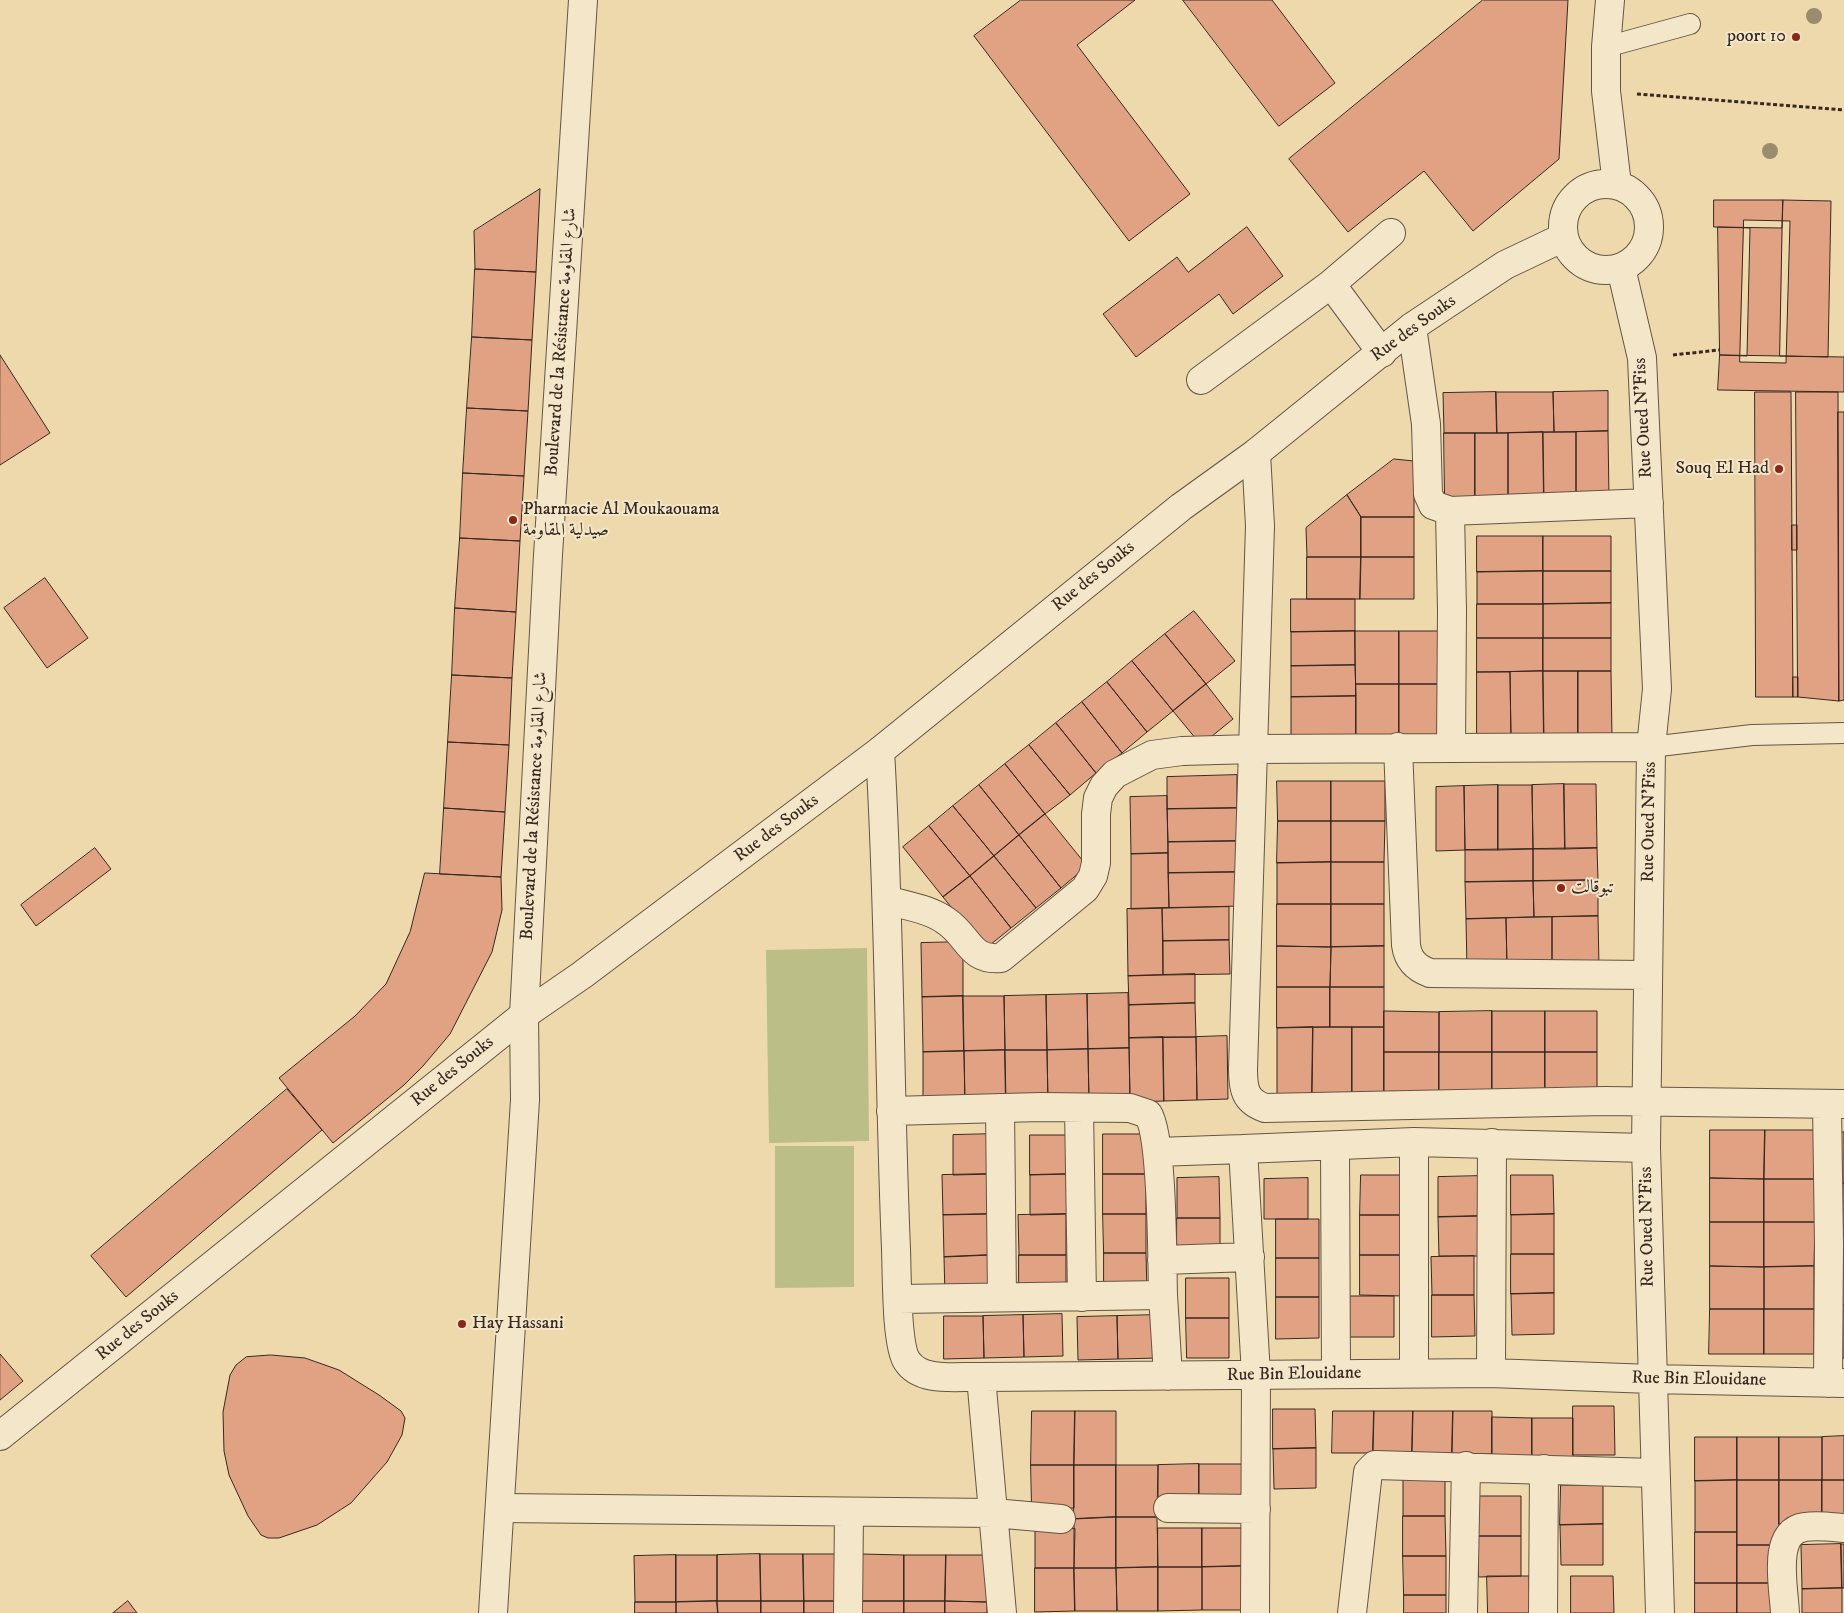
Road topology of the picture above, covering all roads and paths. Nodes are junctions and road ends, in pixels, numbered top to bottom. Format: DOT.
graph roads {
  1 [pos="583,0"];
  2 [pos="1610,0"];
  3 [pos="1690,24"];
  4 [pos="1606,47"];
  5 [pos="1606,92"];
  6 [pos="1844,110"];
  7 [pos="1617,185"];
  8 [pos="1391,233"];
  9 [pos="1564,237"];
  10 [pos="1620,268"];
  11 [pos="1331,284"];
  12 [pos="1412,327"];
  13 [pos="1719,350"];
  14 [pos="1382,352"];
  15 [pos="1642,358"];
  16 [pos="1201,380"];
  17 [pos="1256,453"];
  18 [pos="1649,503"];
  19 [pos="1450,511"];
  20 [pos="1844,733"];
  21 [pos="1398,747"];
  22 [pos="1451,747"];
  23 [pos="1651,747"];
  24 [pos="1254,749"];
  25 [pos="880,751"];
  26 [pos="887,900"];
  27 [pos="1647,975"];
  28 [pos="524,1015"];
  29 [pos="1646,1103"];
  30 [pos="1835,1104"];
  31 [pos="1000,1108"];
  32 [pos="1079,1108"];
  33 [pos="892,1111"];
  34 [pos="1414,1142"];
  35 [pos="1492,1143"];
  36 [pos="1335,1146"];
  37 [pos="1646,1148"];
  38 [pos="1243,1149"];
  39 [pos="1157,1152"];
  40 [pos="1836,1245"];
  41 [pos="1250,1257"];
  42 [pos="1162,1260"];
  43 [pos="1164,1295"];
  44 [pos="1002,1297"];
  45 [pos="1082,1297"];
  46 [pos="899,1299"];
  47 [pos="1414,1373"];
  48 [pos="1490,1373"];
  49 [pos="1336,1374"];
  50 [pos="1256,1375"];
  51 [pos="1168,1376"];
  52 [pos="981,1377"];
  53 [pos="1651,1379"];
  54 [pos="1836,1383"];
  55 [pos="0,1436"];
  56 [pos="1466,1466"];
  57 [pos="1544,1469"];
  58 [pos="1655,1473"];
  59 [pos="500,1508"];
  60 [pos="1168,1508"];
  61 [pos="1256,1509"];
  62 [pos="849,1513"];
  63 [pos="994,1513"];
  64 [pos="1061,1519"];
  65 [pos="1844,1528"];
  66 [pos="493,1613"];
  67 [pos="848,1613"];
  68 [pos="1002,1613"];
  69 [pos="1256,1613"];
  70 [pos="1352,1613"];
  71 [pos="1463,1613"];
  72 [pos="1543,1613"];
  73 [pos="1660,1613"];
  74 [pos="1785,1613"];
  1 -- 28 [label="street, Boulevard de la Résistance شارع المقاومة"];
  2 -- 4 [label="street"];
  3 -- 4 [label="lane"];
  4 -- 5 [label="street"];
  5 -- 6 [label="path"];
  5 -- 7 [label="street"];
  7 -- 9 [label="street"];
  7 -- 10 [label="street"];
  8 -- 11 [label="street"];
  9 -- 10 [label="street"];
  9 -- 12 [label="street, Rue des Souks"];
  10 -- 15 [label="street, Rue Oued N'Fiss"];
  11 -- 14 [label="street"];
  11 -- 16 [label="street"];
  12 -- 14 [label="street, Rue des Souks"];
  12 -- 19 [label="street"];
  13 -- 15 [label="path"];
  14 -- 17 [label="street, Rue des Souks"];
  15 -- 18 [label="street, Rue Oued N'Fiss"];
  17 -- 24 [label="street"];
  17 -- 25 [label="street, Rue des Souks"];
  18 -- 19 [label="street"];
  18 -- 23 [label="street, Rue Oued N'Fiss"];
  19 -- 22 [label="street"];
  20 -- 23 [label="lane"];
  21 -- 22 [label="street"];
  21 -- 24 [label="street"];
  21 -- 27 [label="street"];
  22 -- 23 [label="street"];
  23 -- 27 [label="street, Rue Oued N'Fiss"];
  24 -- 26 [label="street"];
  24 -- 29 [label="street"];
  25 -- 26 [label="street, Rue Bin Elouidane"];
  25 -- 28 [label="street, Rue des Souks"];
  26 -- 33 [label="street, Rue Bin Elouidane"];
  27 -- 29 [label="street, Rue Oued N'Fiss"];
  28 -- 55 [label="street, Rue des Souks"];
  28 -- 59 [label="street, Boulevard de la Résistance شارع المقاومة"];
  29 -- 30 [label="street"];
  29 -- 37 [label="street, Rue Oued N'Fiss"];
  30 -- 40 [label="street"];
  31 -- 32 [label="street"];
  31 -- 33 [label="street"];
  31 -- 44 [label="street"];
  32 -- 39 [label="street"];
  32 -- 45 [label="street"];
  33 -- 46 [label="street, Rue Bin Elouidane"];
  34 -- 35 [label="street"];
  34 -- 36 [label="street"];
  34 -- 47 [label="street"];
  35 -- 37 [label="street"];
  35 -- 48 [label="street"];
  36 -- 38 [label="street"];
  36 -- 49 [label="street"];
  37 -- 53 [label="street, Rue Oued N'Fiss"];
  38 -- 39 [label="street"];
  38 -- 41 [label="street"];
  39 -- 42 [label="street"];
  40 -- 54 [label="street"];
  41 -- 42 [label="street"];
  41 -- 50 [label="street"];
  42 -- 43 [label="street"];
  43 -- 45 [label="street"];
  43 -- 51 [label="street"];
  44 -- 45 [label="street"];
  44 -- 46 [label="street"];
  46 -- 52 [label="street, Rue Bin Elouidane"];
  47 -- 48 [label="street, Rue Bin Elouidane"];
  47 -- 49 [label="street, Rue Bin Elouidane"];
  48 -- 53 [label="street, Rue Bin Elouidane"];
  49 -- 50 [label="street, Rue Bin Elouidane"];
  50 -- 51 [label="street, Rue Bin Elouidane"];
  50 -- 61 [label="street"];
  51 -- 52 [label="street, Rue Bin Elouidane"];
  52 -- 63 [label="street"];
  53 -- 54 [label="street, Rue Bin Elouidane"];
  53 -- 58 [label="street, Rue Oued N'Fiss"];
  56 -- 57 [label="street"];
  56 -- 70 [label="street"];
  56 -- 71 [label="street"];
  57 -- 58 [label="street"];
  57 -- 72 [label="street"];
  58 -- 73 [label="street, Rue Oued N'Fiss"];
  59 -- 62 [label="street"];
  59 -- 66 [label="street, Boulevard de la Résistance شارع المقاومة"];
  60 -- 61 [label="street"];
  61 -- 69 [label="street"];
  62 -- 63 [label="street"];
  62 -- 67 [label="street"];
  63 -- 64 [label="street"];
  63 -- 68 [label="street"];
  65 -- 74 [label="street"];
}
